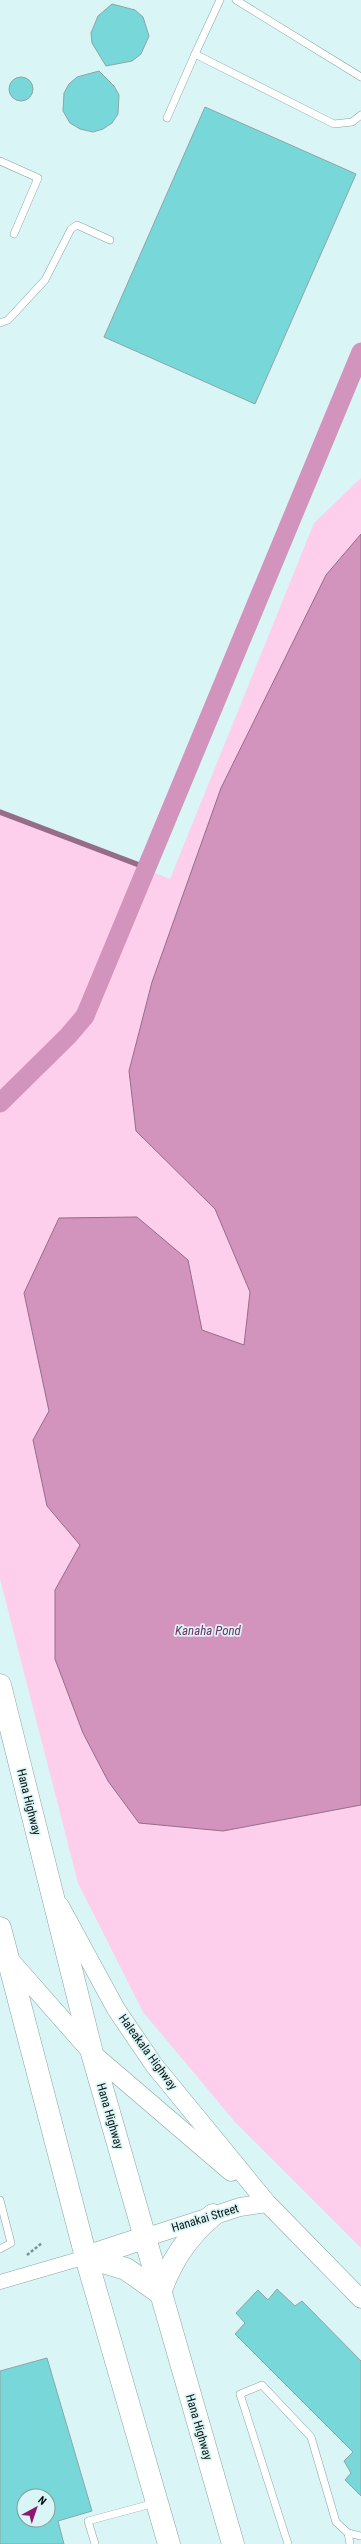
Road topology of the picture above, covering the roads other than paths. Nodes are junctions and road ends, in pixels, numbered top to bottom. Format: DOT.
graph roads {
  1 [pos="220,0"];
  2 [pos="236,0"];
  3 [pos="194,54"];
  4 [pos="361,76"];
  5 [pos="361,115"];
  6 [pos="167,118"];
  7 [pos="0,161"];
  8 [pos="14,234"];
  9 [pos="110,240"];
  10 [pos="0,323"];
  11 [pos="0,1685"];
  12 [pos="50,1888"];
  13 [pos="0,1929"];
  14 [pos="10,1960"];
  15 [pos="92,2053"];
  16 [pos="0,2200"];
  17 [pos="267,2203"];
  18 [pos="213,2215"];
  19 [pos="144,2238"];
  20 [pos="0,2249"];
  21 [pos="86,2257"];
  22 [pos="1,2278"];
  23 [pos="160,2293"];
  24 [pos="361,2299"];
  25 [pos="157,2503"];
  26 [pos="348,2532"];
  27 [pos="361,2536"];
  28 [pos="95,2544"];
  29 [pos="169,2544"];
  30 [pos="233,2544"];
  31 [pos="288,2544"];
  32 [pos="350,2544"];
  1 -- 3 [label="lane"];
  2 -- 4 [label="lane"];
  3 -- 5 [label="lane"];
  3 -- 6 [label="lane"];
  7 -- 8 [label="lane"];
  9 -- 10 [label="lane"];
  11 -- 12 [label="main road, Hana Highway"];
  12 -- 15 [label="main road, Hana Highway"];
  12 -- 17 [label="street, Haleakala Highway"];
  13 -- 14 [label="main road"];
  14 -- 15 [label="street, Haleakala Highway"];
  14 -- 21 [label="main road"];
  15 -- 17 [label="street, Haleakala Highway"];
  15 -- 19 [label="main road, Hana Highway"];
  16 -- 20 [label="lane"];
  17 -- 18 [label="street, Hanakai Street"];
  17 -- 24 [label="street, Haleakala Highway"];
  18 -- 19 [label="street, Hanakai Street"];
  18 -- 23 [label="main road"];
  19 -- 21 [label="main road"];
  19 -- 23 [label="main road, Hana Highway"];
  21 -- 22 [label="street"];
  21 -- 23 [label="main road"];
  21 -- 25 [label="main road"];
  23 -- 30 [label="main road, Hana Highway"];
  25 -- 28 [label="lane"];
  25 -- 29 [label="main road"];
  26 -- 27 [label="lane"];
  26 -- 31 [label="lane"];
  26 -- 32 [label="lane"];
}
